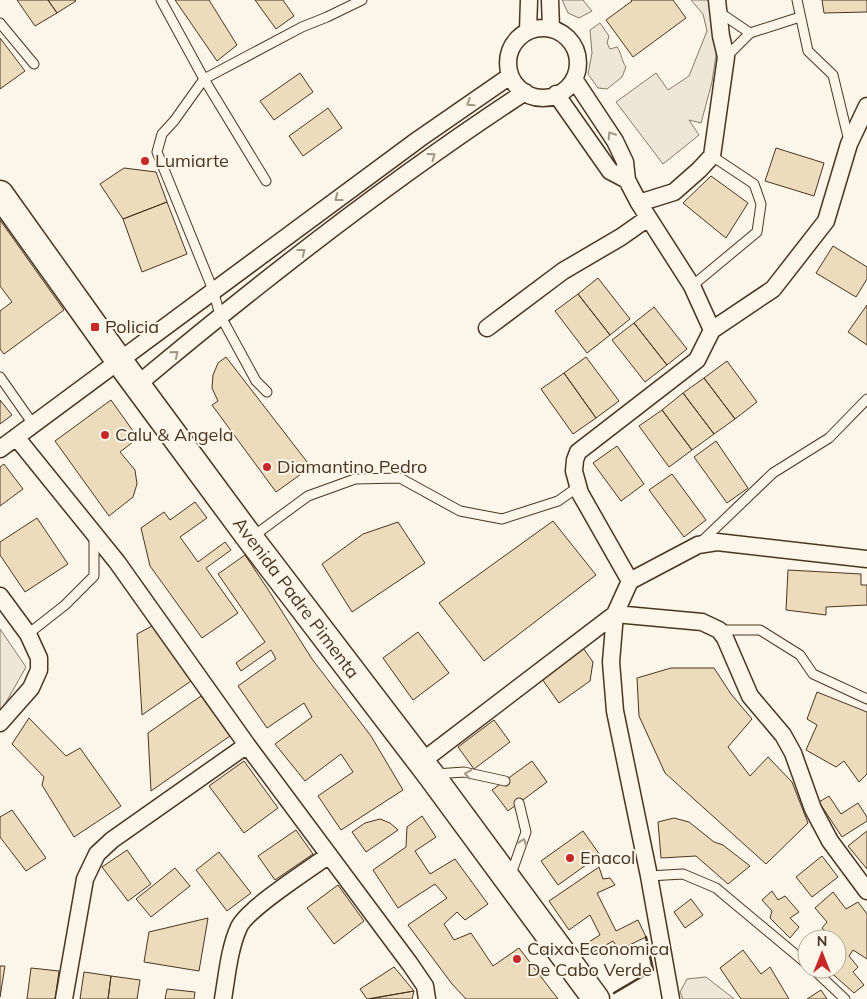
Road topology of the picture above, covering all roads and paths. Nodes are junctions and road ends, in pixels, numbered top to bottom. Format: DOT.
graph roads {
  1 [pos="161,0"];
  2 [pos="362,0"];
  3 [pos="529,0"];
  4 [pos="550,0"];
  5 [pos="797,0"];
  6 [pos="718,6"];
  7 [pos="800,17"];
  8 [pos="0,23"];
  9 [pos="551,28"];
  10 [pos="528,31"];
  11 [pos="750,33"];
  12 [pos="726,58"];
  13 [pos="34,64"];
  14 [pos="510,76"];
  15 [pos="204,79"];
  16 [pos="574,79"];
  17 [pos="525,92"];
  18 [pos="556,94"];
  19 [pos="867,106"];
  20 [pos="849,144"];
  21 [pos="712,156"];
  22 [pos="627,180"];
  23 [pos="266,181"];
  24 [pos="0,194"];
  25 [pos="639,204"];
  26 [pos="648,218"];
  27 [pos="692,286"];
  28 [pos="212,290"];
  29 [pos="220,316"];
  30 [pos="487,328"];
  31 [pos="712,330"];
  32 [pos="120,362"];
  33 [pos="0,377"];
  34 [pos="137,385"];
  35 [pos="266,392"];
  36 [pos="867,400"];
  37 [pos="33,424"];
  38 [pos="16,437"];
  39 [pos="0,449"];
  40 [pos="578,487"];
  41 [pos="94,535"];
  42 [pos="250,538"];
  43 [pos="698,545"];
  44 [pos="867,559"];
  45 [pos="630,581"];
  46 [pos="0,596"];
  47 [pos="615,614"];
  48 [pos="719,630"];
  49 [pos="28,634"];
  50 [pos="867,699"];
  51 [pos="0,723"];
  52 [pos="247,745"];
  53 [pos="426,768"];
  54 [pos="504,781"];
  55 [pos="519,803"];
  56 [pos="330,855"];
  57 [pos="649,876"];
  58 [pos="509,880"];
  59 [pos="867,891"];
  60 [pos="797,956"];
  61 [pos="824,979"];
  62 [pos="64,999"];
  63 [pos="223,999"];
  64 [pos="427,999"];
  65 [pos="596,999"];
  66 [pos="671,999"];
  67 [pos="845,999"];
  1 -- 15 [label="lane"];
  2 -- 15 [label="lane"];
  3 -- 10 [label="street"];
  4 -- 9 [label="street"];
  5 -- 7 [label="lane"];
  6 -- 11 [label="lane"];
  6 -- 12 [label="street"];
  7 -- 11 [label="lane"];
  7 -- 20 [label="lane"];
  8 -- 13 [label="lane"];
  9 -- 10 [label="street"];
  9 -- 16 [label="street"];
  10 -- 14 [label="street"];
  11 -- 12 [label="lane"];
  12 -- 21 [label="street"];
  14 -- 17 [label="street"];
  14 -- 28 [label="street, one-way"];
  15 -- 23 [label="lane"];
  15 -- 28 [label="lane"];
  16 -- 18 [label="street"];
  22 -- 16 [label="street, one-way"];
  17 -- 18 [label="street"];
  29 -- 17 [label="street, one-way"];
  18 -- 22 [label="street"];
  19 -- 20 [label="street"];
  20 -- 31 [label="street"];
  21 -- 25 [label="street"];
  21 -- 27 [label="lane"];
  22 -- 25 [label="street"];
  24 -- 32 [label="main road, Avenida Padre Pimenta"];
  25 -- 26 [label="street"];
  26 -- 27 [label="street"];
  26 -- 30 [label="street"];
  27 -- 31 [label="street"];
  28 -- 29 [label="lane"];
  28 -- 32 [label="street"];
  34 -- 29 [label="street, one-way"];
  29 -- 35 [label="lane"];
  31 -- 40 [label="street"];
  32 -- 34 [label="main road, Avenida Padre Pimenta"];
  32 -- 37 [label="street"];
  33 -- 37 [label="lane"];
  34 -- 42 [label="main road, Avenida Padre Pimenta"];
  36 -- 43 [label="lane"];
  37 -- 38 [label="street"];
  38 -- 39 [label="street"];
  38 -- 41 [label="street"];
  40 -- 42 [label="lane"];
  40 -- 45 [label="street"];
  41 -- 49 [label="lane"];
  41 -- 52 [label="street"];
  42 -- 53 [label="main road, Avenida Padre Pimenta"];
  43 -- 44 [label="street"];
  43 -- 45 [label="street"];
  45 -- 47 [label="street"];
  46 -- 49 [label="street"];
  47 -- 48 [label="street"];
  47 -- 53 [label="street"];
  47 -- 57 [label="street"];
  48 -- 50 [label="lane"];
  48 -- 59 [label="street"];
  49 -- 51 [label="street"];
  52 -- 56 [label="street"];
  52 -- 62 [label="street"];
  54 -- 53 [label="lane, one-way"];
  53 -- 58 [label="main road, Avenida Padre Pimenta"];
  58 -- 55 [label="lane, one-way"];
  56 -- 63 [label="street"];
  56 -- 64 [label="street"];
  57 -- 60 [label="lane"];
  57 -- 66 [label="street"];
  58 -- 65 [label="main road, Avenida Padre Pimenta"];
  61 -- 67 [label="lane"];
}
